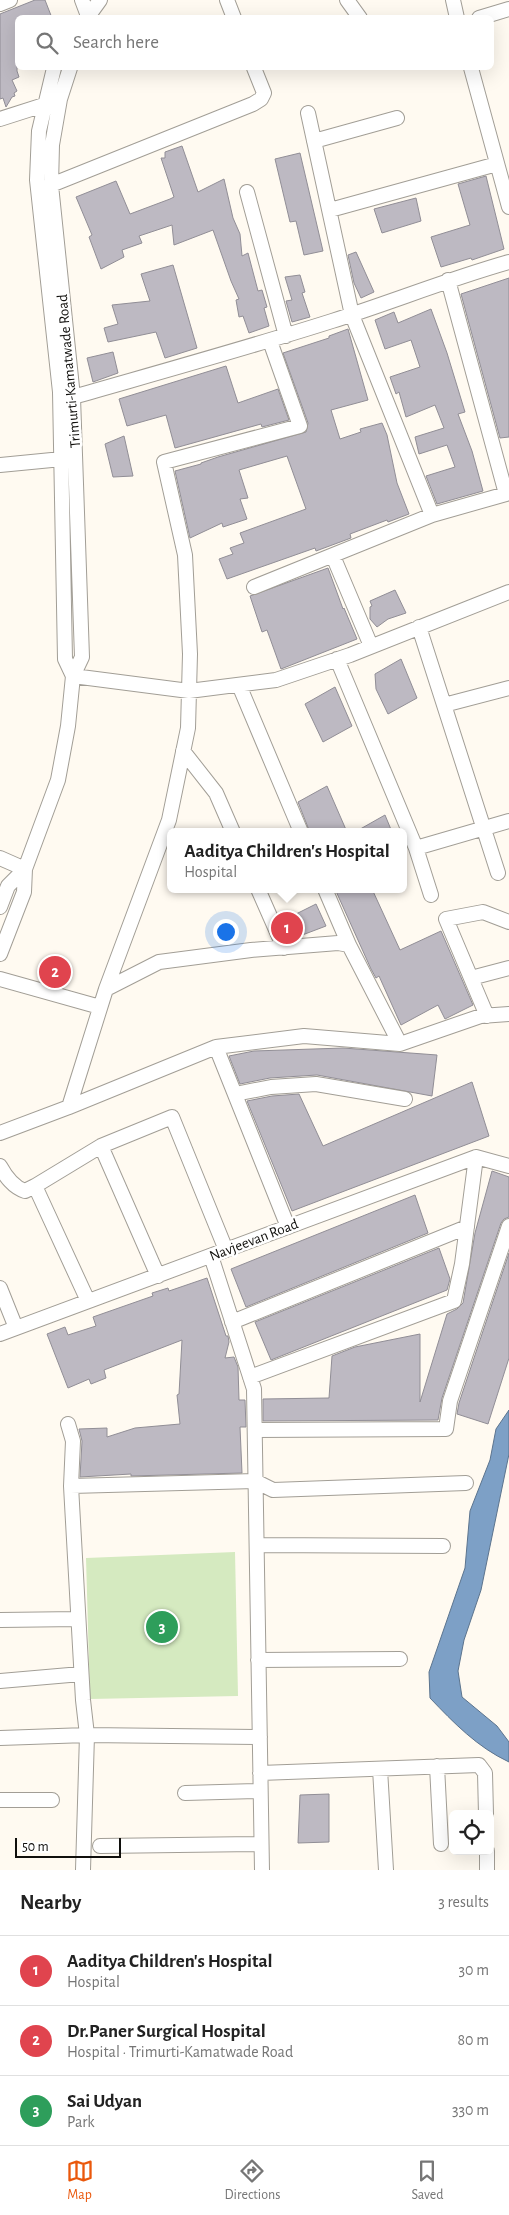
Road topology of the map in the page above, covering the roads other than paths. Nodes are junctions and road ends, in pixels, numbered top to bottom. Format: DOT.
graph roads {
  1 [pos="10,0"];
  2 [pos="82,0"];
  3 [pos="100,0"];
  4 [pos="227,0"];
  5 [pos="347,0"];
  6 [pos="452,0"];
  7 [pos="0,4"];
  8 [pos="509,9"];
  9 [pos="87,15"];
  10 [pos="89,15"];
  11 [pos="233,15"];
  12 [pos="358,15"];
  13 [pos="456,15"];
  14 [pos="489,15"];
  15 [pos="53,70"];
  16 [pos="69,70"];
  17 [pos="255,70"];
  18 [pos="472,70"];
  19 [pos="60,99"];
  20 [pos="44,105"];
  21 [pos="308,113"];
  22 [pos="397,118"];
  23 [pos="0,119"];
  24 [pos="314,141"];
  25 [pos="497,164"];
  26 [pos="51,185"];
  27 [pos="247,192"];
  28 [pos="509,207"];
  29 [pos="330,210"];
  30 [pos="509,262"];
  31 [pos="448,280"];
  32 [pos="352,315"];
  33 [pos="286,336"];
  34 [pos="270,341"];
  35 [pos="67,397"];
  36 [pos="62,459"];
  37 [pos="0,465"];
  38 [pos="432,515"];
  39 [pos="332,556"];
  40 [pos="254,587"];
  41 [pos="509,592"];
  42 [pos="419,627"];
  43 [pos="371,646"];
  44 [pos="337,659"];
  45 [pos="73,676"];
  46 [pos="239,685"];
  47 [pos="509,688"];
  48 [pos="189,691"];
  49 [pos="444,705"];
  50 [pos="183,751"];
  51 [pos="509,822"];
  52 [pos="231,828"];
  53 [pos="299,828"];
  54 [pos="484,829"];
  55 [pos="416,848"];
  56 [pos="0,858"];
  57 [pos="25,869"];
  58 [pos="498,873"];
  59 [pos="260,893"];
  60 [pos="327,893"];
  61 [pos="431,894"];
  62 [pos="0,907"];
  63 [pos="509,922"];
  64 [pos="349,945"];
  65 [pos="284,948"];
  66 [pos="0,954"];
  67 [pos="509,968"];
  68 [pos="471,978"];
  69 [pos="0,979"];
  70 [pos="106,988"];
  71 [pos="100,1008"];
  72 [pos="509,1014"];
  73 [pos="487,1016"];
  74 [pos="400,1044"];
  75 [pos="216,1047"];
  76 [pos="235,1094"];
  77 [pos="405,1099"];
  78 [pos="69,1107"];
  79 [pos="0,1133"];
  80 [pos="101,1146"];
  81 [pos="476,1156"];
  82 [pos="0,1166"];
  83 [pos="509,1166"];
  84 [pos="35,1186"];
  85 [pos="509,1226"];
  86 [pos="288,1227"];
  87 [pos="467,1227"];
  88 [pos="226,1250"];
  89 [pos="211,1256"];
  90 [pos="158,1276"];
  91 [pos="0,1288"];
  92 [pos="88,1301"];
  93 [pos="232,1322"];
  94 [pos="16,1328"];
  95 [pos="0,1334"];
  96 [pos="250,1377"];
  97 [pos="68,1424"];
  98 [pos="255,1430"];
  99 [pos="256,1480"];
  100 [pos="466,1483"];
  101 [pos="71,1486"];
  102 [pos="257,1546"];
  103 [pos="443,1546"];
  104 [pos="78,1619"];
  105 [pos="0,1620"];
  106 [pos="400,1659"];
  107 [pos="258,1660"];
  108 [pos="81,1674"];
  109 [pos="0,1681"];
  110 [pos="87,1735"];
  111 [pos="260,1736"];
  112 [pos="0,1738"];
  113 [pos="437,1766"];
  114 [pos="380,1769"];
  115 [pos="260,1773"];
  116 [pos="260,1791"];
  117 [pos="185,1792"];
  118 [pos="0,1800"];
  119 [pos="52,1800"];
  120 [pos="486,1810"];
  121 [pos="261,1844"];
  122 [pos="441,1844"];
  123 [pos="100,1846"];
  124 [pos="487,1855"];
  125 [pos="83,1870"];
  126 [pos="262,1870"];
  127 [pos="386,1870"];
  128 [pos="487,1870"];
  1 -- 7 [label="street"];
  2 -- 9 [label="street"];
  3 -- 10 [label="street"];
  4 -- 11 [label="street"];
  5 -- 12 [label="street"];
  6 -- 13 [label="street"];
  8 -- 14 [label="street"];
  15 -- 20 [label="street, Trimurti-Kamatwade Road"];
  16 -- 19 [label="street, Trimurti-Kamatwade Road"];
  17 -- 26 [label="street"];
  18 -- 25 [label="street"];
  19 -- 20 [label="street"];
  19 -- 26 [label="street, Trimurti-Kamatwade Road"];
  20 -- 23 [label="street"];
  20 -- 35 [label="street, Trimurti-Kamatwade Road"];
  21 -- 24 [label="street"];
  22 -- 24 [label="street"];
  24 -- 29 [label="street"];
  25 -- 28 [label="street"];
  25 -- 29 [label="street"];
  26 -- 35 [label="street, Trimurti-Kamatwade Road"];
  27 -- 33 [label="street"];
  29 -- 32 [label="street"];
  30 -- 31 [label="street"];
  31 -- 32 [label="street"];
  31 -- 38 [label="street"];
  32 -- 33 [label="street"];
  32 -- 38 [label="street"];
  33 -- 34 [label="street"];
  34 -- 35 [label="street"];
  34 -- 48 [label="street"];
  35 -- 36 [label="street, Trimurti-Kamatwade Road"];
  35 -- 45 [label="street, Trimurti-Kamatwade Road"];
  36 -- 37 [label="street"];
  36 -- 45 [label="street, Trimurti-Kamatwade Road"];
  38 -- 39 [label="street"];
  39 -- 40 [label="street"];
  39 -- 43 [label="street"];
  41 -- 42 [label="street"];
  42 -- 43 [label="street"];
  42 -- 49 [label="street"];
  43 -- 44 [label="street"];
  44 -- 46 [label="street"];
  44 -- 55 [label="street"];
  45 -- 48 [label="street"];
  45 -- 57 [label="street, Trimurti-Kamatwade Road"];
  46 -- 48 [label="street"];
  46 -- 53 [label="street"];
  47 -- 49 [label="street"];
  48 -- 50 [label="street"];
  49 -- 54 [label="street"];
  50 -- 52 [label="street"];
  50 -- 70 [label="street"];
  51 -- 54 [label="street"];
  54 -- 55 [label="street"];
  54 -- 58 [label="street"];
  55 -- 61 [label="street"];
  56 -- 57 [label="street"];
  57 -- 62 [label="street, Trimurti-Kamatwade Road"];
  57 -- 66 [label="street, Trimurti-Kamatwade Road"];
  59 -- 65 [label="street"];
  60 -- 64 [label="street"];
  63 -- 68 [label="street"];
  64 -- 65 [label="street"];
  64 -- 74 [label="street"];
  65 -- 70 [label="street"];
  67 -- 68 [label="street"];
  68 -- 73 [label="street"];
  69 -- 71 [label="street"];
  70 -- 71 [label="street"];
  71 -- 78 [label="street"];
  72 -- 73 [label="street"];
  73 -- 74 [label="street"];
  74 -- 75 [label="street"];
  75 -- 76 [label="street"];
  75 -- 78 [label="street"];
  76 -- 77 [label="street"];
  76 -- 86 [label="street"];
  78 -- 79 [label="street"];
  80 -- 84 [label="street"];
  80 -- 88 [label="street"];
  80 -- 90 [label="street"];
  81 -- 83 [label="street"];
  81 -- 86 [label="street, Navjeevan Road"];
  81 -- 87 [label="street"];
  82 -- 84 [label="street"];
  84 -- 92 [label="street"];
  85 -- 98 [label="street"];
  86 -- 88 [label="street, Navjeevan Road"];
  87 -- 93 [label="street"];
  87 -- 96 [label="street"];
  88 -- 89 [label="street, Navjeevan Road"];
  89 -- 90 [label="street, Navjeevan Road"];
  89 -- 93 [label="street"];
  90 -- 92 [label="street, Navjeevan Road"];
  91 -- 94 [label="street"];
  92 -- 94 [label="street, Navjeevan Road"];
  93 -- 96 [label="street"];
  94 -- 95 [label="street, Navjeevan Road"];
  96 -- 98 [label="street"];
  97 -- 101 [label="street"];
  98 -- 99 [label="street"];
  99 -- 100 [label="street"];
  99 -- 101 [label="street"];
  99 -- 102 [label="street"];
  101 -- 104 [label="street"];
  102 -- 103 [label="street"];
  102 -- 107 [label="street"];
  104 -- 105 [label="street"];
  104 -- 108 [label="street"];
  106 -- 107 [label="street"];
  107 -- 111 [label="street"];
  108 -- 109 [label="street"];
  108 -- 110 [label="street"];
  110 -- 111 [label="street"];
  110 -- 112 [label="street"];
  110 -- 125 [label="street"];
  111 -- 115 [label="street"];
  113 -- 114 [label="street"];
  113 -- 120 [label="street"];
  113 -- 122 [label="street"];
  114 -- 115 [label="street"];
  114 -- 127 [label="street"];
  115 -- 116 [label="street"];
  116 -- 117 [label="street"];
  116 -- 121 [label="street"];
  118 -- 119 [label="street"];
  121 -- 123 [label="street"];
  121 -- 126 [label="street"];
  124 -- 128 [label="street"];
}
